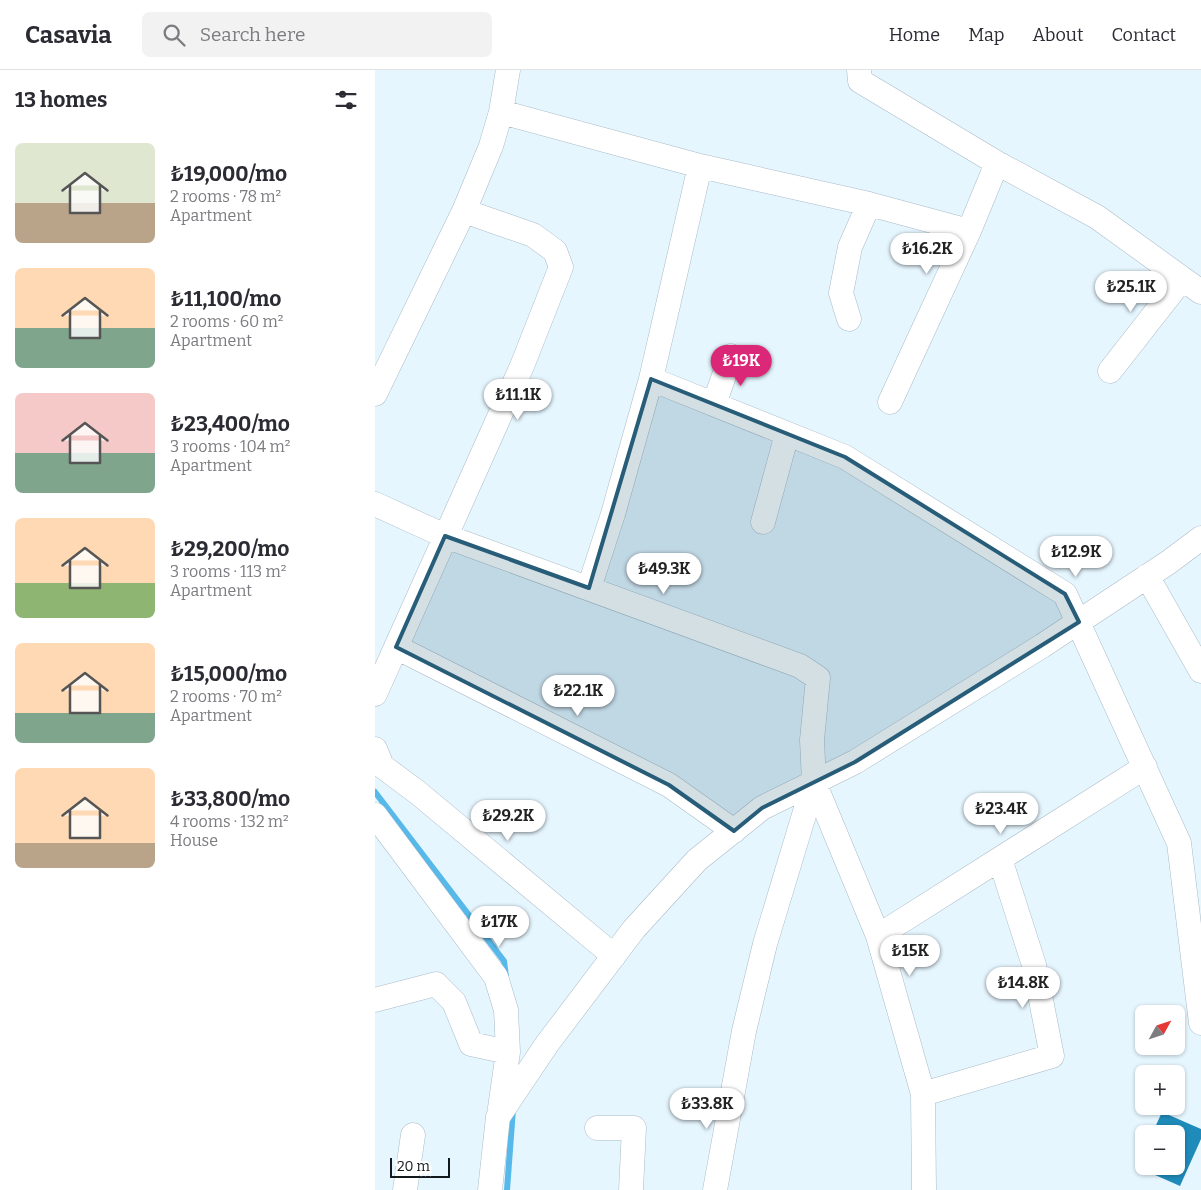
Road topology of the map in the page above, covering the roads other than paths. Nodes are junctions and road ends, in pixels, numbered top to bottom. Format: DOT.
graph roads {
  1 [pos="508,70"];
  2 [pos="859,70"];
  3 [pos="501,112"];
  4 [pos="997,163"];
  5 [pos="700,166"];
  6 [pos="869,204"];
  7 [pos="464,211"];
  8 [pos="969,231"];
  9 [pos="1181,279"];
  10 [pos="1201,292"];
  11 [pos="849,319"];
  12 [pos="731,356"];
  13 [pos="1110,371"];
  14 [pos="651,379"];
  15 [pos="375,394"];
  16 [pos="890,402"];
  17 [pos="714,404"];
  18 [pos="787,434"];
  19 [pos="375,504"];
  20 [pos="763,522"];
  21 [pos="445,536"];
  22 [pos="1201,538"];
  23 [pos="1147,576"];
  24 [pos="589,588"];
  25 [pos="1079,622"];
  26 [pos="396,647"];
  27 [pos="1201,671"];
  28 [pos="375,694"];
  29 [pos="375,749"];
  30 [pos="1145,768"];
  31 [pos="814,782"];
  32 [pos="375,815"];
  33 [pos="734,831"];
  34 [pos="1000,859"];
  35 [pos="878,936"];
  36 [pos="614,956"];
  37 [pos="375,1000"];
  38 [pos="1201,1023"];
  39 [pos="508,1052"];
  40 [pos="923,1094"];
  41 [pos="498,1117"];
  42 [pos="597,1128"];
  43 [pos="413,1135"];
  44 [pos="405,1190"];
  45 [pos="491,1190"];
  46 [pos="631,1190"];
  47 [pos="715,1190"];
  48 [pos="924,1190"];
  1 -- 3 [label="street"];
  2 -- 4 [label="street"];
  3 -- 5 [label="street"];
  3 -- 7 [label="street"];
  4 -- 8 [label="street"];
  4 -- 9 [label="street"];
  5 -- 6 [label="street"];
  5 -- 14 [label="street"];
  6 -- 8 [label="street"];
  6 -- 11 [label="street"];
  7 -- 15 [label="street"];
  7 -- 21 [label="street"];
  8 -- 16 [label="street"];
  9 -- 10 [label="street"];
  9 -- 13 [label="street"];
  12 -- 17 [label="street"];
  14 -- 17 [label="street"];
  14 -- 24 [label="street"];
  17 -- 18 [label="street"];
  18 -- 20 [label="street"];
  18 -- 25 [label="street"];
  19 -- 21 [label="street"];
  21 -- 24 [label="street"];
  21 -- 26 [label="street"];
  22 -- 23 [label="street"];
  23 -- 25 [label="street"];
  23 -- 27 [label="street"];
  24 -- 31 [label="street"];
  25 -- 30 [label="street"];
  25 -- 31 [label="street"];
  26 -- 28 [label="street"];
  26 -- 33 [label="street"];
  29 -- 36 [label="street"];
  30 -- 34 [label="street"];
  30 -- 38 [label="street"];
  31 -- 33 [label="street"];
  31 -- 35 [label="street"];
  31 -- 47 [label="street"];
  32 -- 39 [label="street"];
  33 -- 36 [label="street"];
  34 -- 35 [label="street"];
  34 -- 40 [label="street"];
  35 -- 40 [label="street"];
  36 -- 41 [label="street"];
  37 -- 39 [label="street"];
  39 -- 41 [label="street"];
  40 -- 48 [label="street"];
  41 -- 45 [label="street"];
  42 -- 46 [label="street"];
  43 -- 44 [label="street"];
}
